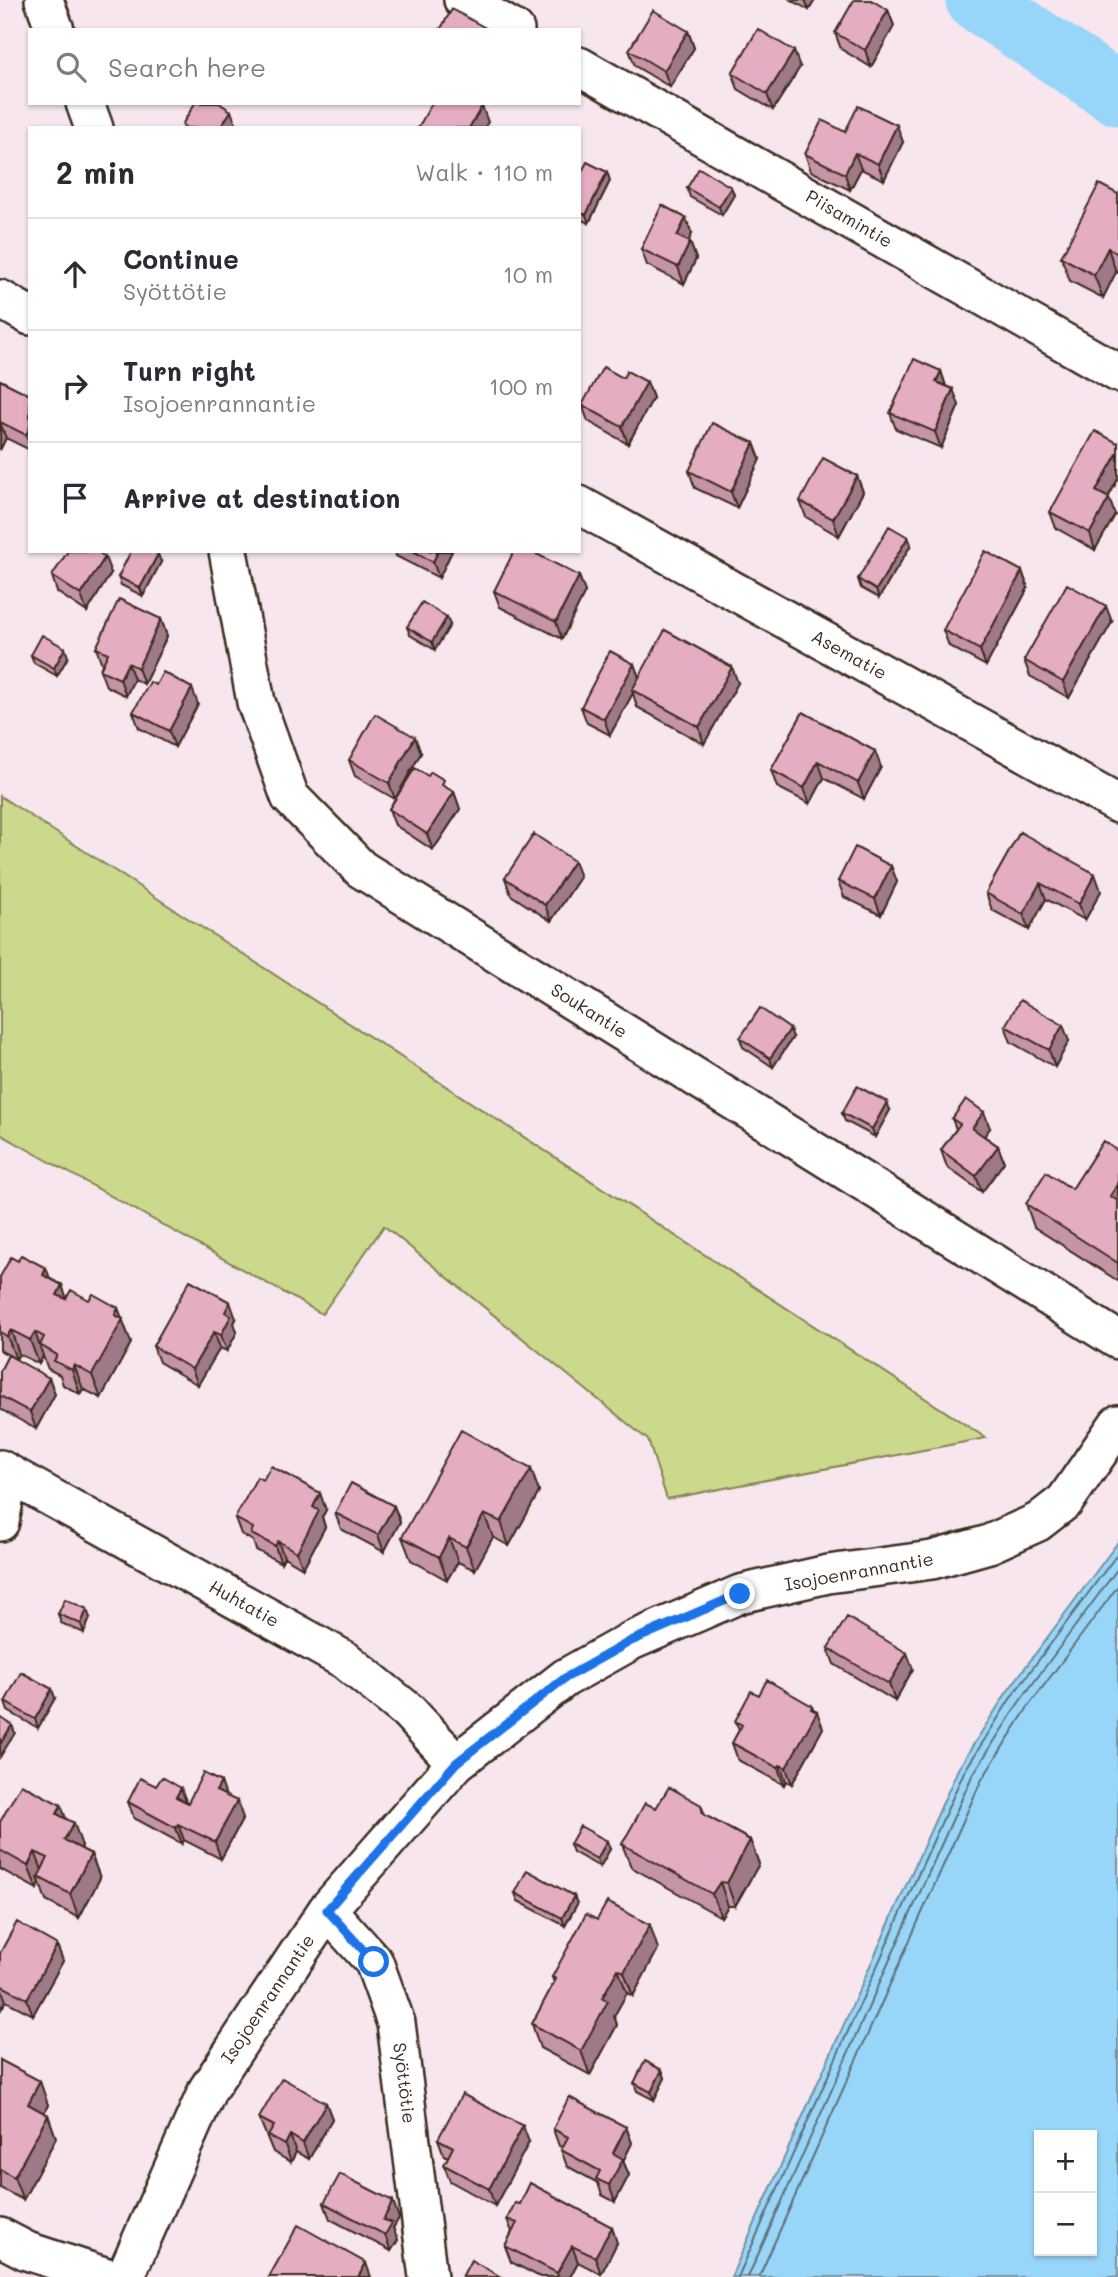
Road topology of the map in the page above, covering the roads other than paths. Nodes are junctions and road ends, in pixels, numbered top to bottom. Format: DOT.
graph roads {
  1 [pos="44,0"];
  2 [pos="463,0"];
  3 [pos="54,28"];
  4 [pos="512,28"];
  5 [pos="581,67"];
  6 [pos="86,105"];
  7 [pos="93,126"];
  8 [pos="0,299"];
  9 [pos="28,315"];
  10 [pos="1118,373"];
  11 [pos="581,506"];
  12 [pos="228,553"];
  13 [pos="1118,804"];
  14 [pos="1118,1340"];
  15 [pos="1118,1424"];
  16 [pos="5,1472"];
  17 [pos="0,1522"];
  18 [pos="456,1763"];
  19 [pos="327,1910"];
  20 [pos="0,2237"];
  21 [pos="107,2277"];
  22 [pos="125,2277"];
  23 [pos="428,2277"];
  1 -- 3 [label="street"];
  2 -- 4 [label="street"];
  5 -- 10 [label="street, Piisamintie"];
  6 -- 7 [label="street"];
  8 -- 9 [label="street"];
  11 -- 13 [label="street, Asematie"];
  12 -- 14 [label="street, Soukantie"];
  15 -- 18 [label="street, Isojoenrannantie"];
  16 -- 17 [label="street, Huhtatie"];
  16 -- 18 [label="street, Huhtatie"];
  18 -- 19 [label="street, Isojoenrannantie"];
  19 -- 22 [label="street, Isojoenrannantie"];
  19 -- 23 [label="street, Syöttötie"];
  20 -- 21 [label="street"];
}
